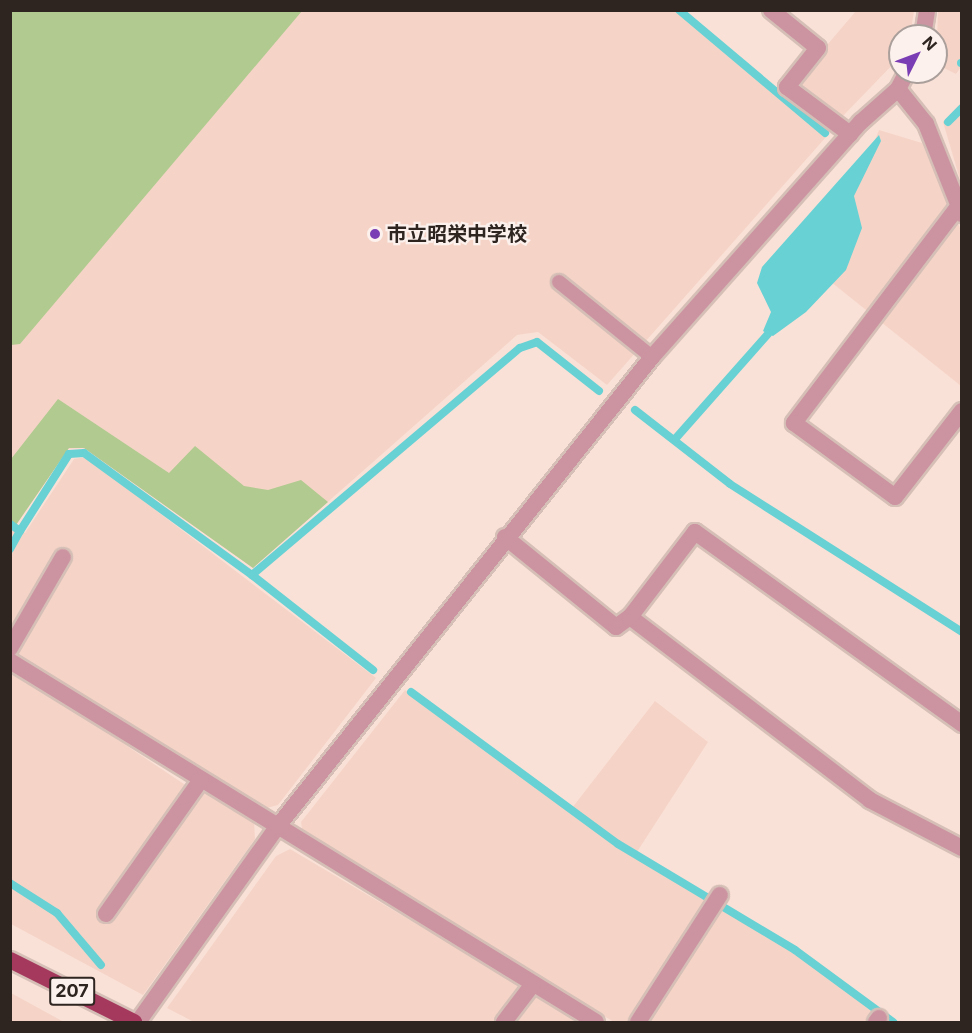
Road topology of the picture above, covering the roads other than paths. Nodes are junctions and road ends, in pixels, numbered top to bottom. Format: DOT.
graph roads {
  1 [pos="771,10"];
  2 [pos="901,84"];
  3 [pos="898,89"];
  4 [pos="850,134"];
  5 [pos="959,211"];
  6 [pos="560,282"];
  7 [pos="652,357"];
  8 [pos="962,411"];
  9 [pos="505,537"];
  10 [pos="63,557"];
  11 [pos="630,617"];
  12 [pos="10,648"];
  13 [pos="10,661"];
  14 [pos="962,724"];
  15 [pos="201,780"];
  16 [pos="278,826"];
  17 [pos="962,848"];
  18 [pos="717,901"];
  19 [pos="106,914"];
  20 [pos="10,960"];
  21 [pos="533,984"];
  22 [pos="136,1023"];
  23 [pos="504,1023"];
  24 [pos="596,1023"];
  25 [pos="638,1023"];
  1 -- 4 [label="street"];
  2 -- 3 [label="street"];
  3 -- 4 [label="street"];
  3 -- 5 [label="street"];
  4 -- 7 [label="street"];
  5 -- 8 [label="street"];
  6 -- 7 [label="lane"];
  7 -- 9 [label="street"];
  9 -- 11 [label="street"];
  9 -- 16 [label="street"];
  10 -- 12 [label="street"];
  11 -- 14 [label="street"];
  11 -- 17 [label="street"];
  13 -- 15 [label="street"];
  15 -- 16 [label="street"];
  15 -- 19 [label="street"];
  16 -- 21 [label="street"];
  16 -- 22 [label="street"];
  18 -- 25 [label="street"];
  20 -- 22 [label="highway, 207"];
  21 -- 23 [label="street"];
  21 -- 24 [label="street"];
}
